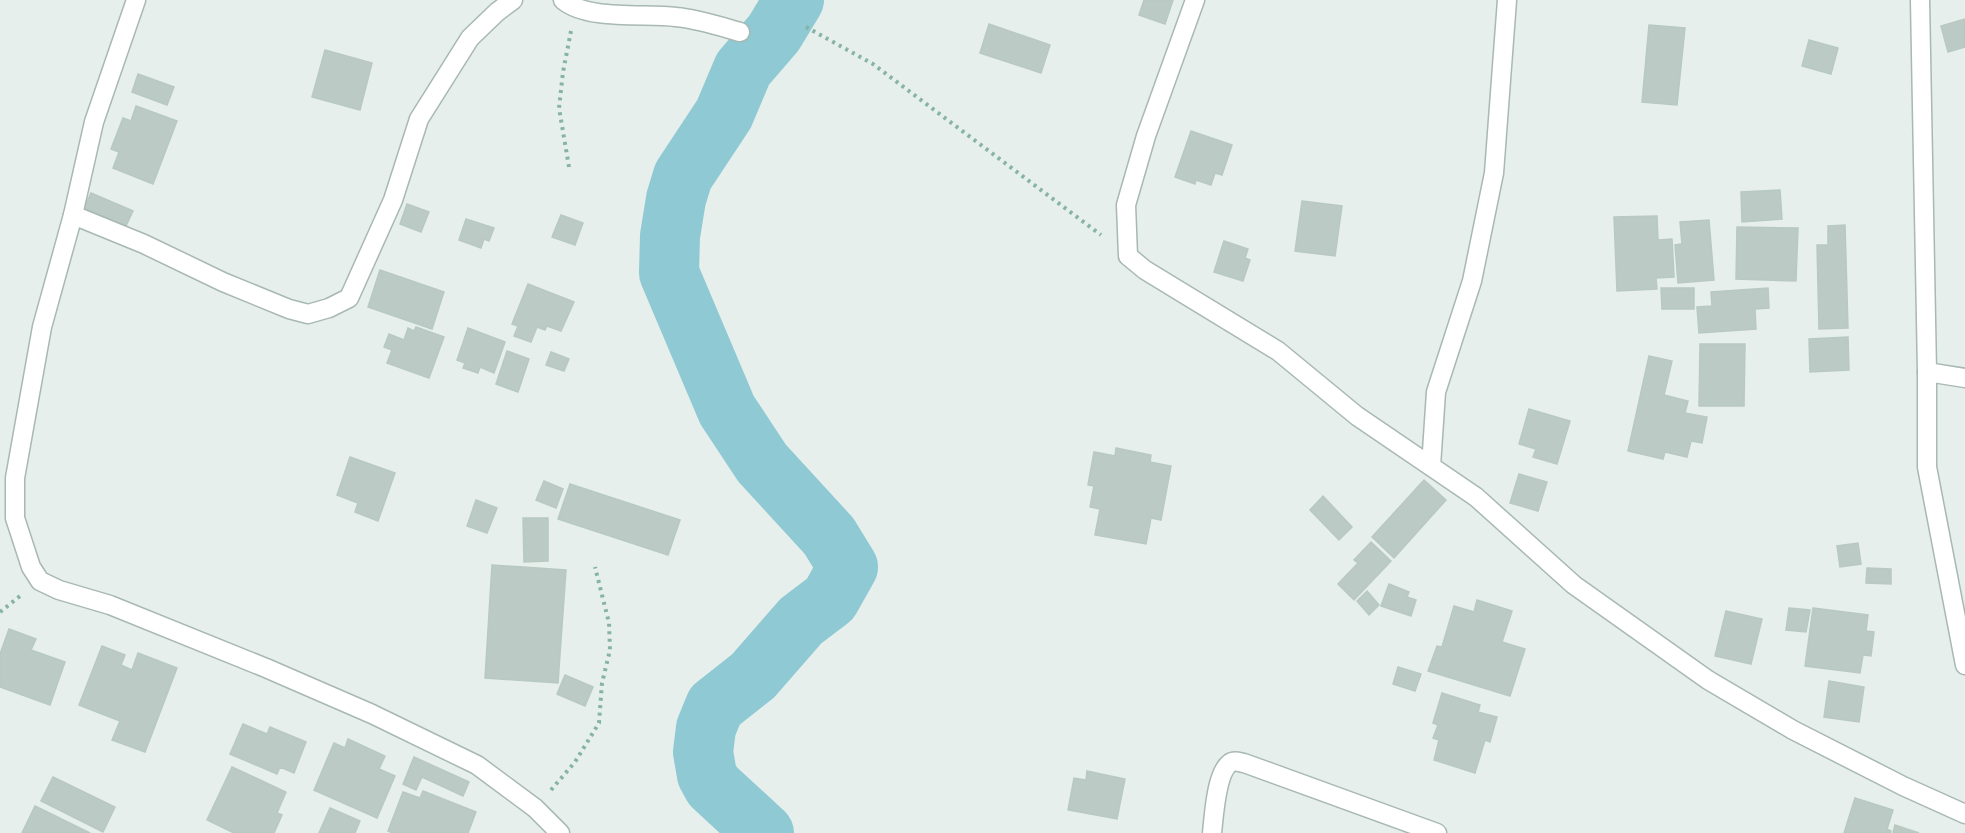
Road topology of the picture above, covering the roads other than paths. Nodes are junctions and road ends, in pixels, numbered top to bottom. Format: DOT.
graph roads {
  1 [pos="136,0"];
  2 [pos="513,0"];
  3 [pos="1195,0"];
  4 [pos="1508,0"];
  5 [pos="1920,0"];
  6 [pos="567,3"];
  7 [pos="740,32"];
  8 [pos="73,215"];
  9 [pos="1927,372"];
  10 [pos="1965,378"];
  11 [pos="1431,466"];
  12 [pos="1965,665"];
  13 [pos="1965,814"];
  14 [pos="560,833"];
  15 [pos="1212,833"];
  16 [pos="1437,833"];
  1 -- 8 [label="street"];
  2 -- 8 [label="street"];
  3 -- 11 [label="street"];
  4 -- 11 [label="street"];
  5 -- 9 [label="street"];
  6 -- 7 [label="street"];
  8 -- 14 [label="street"];
  9 -- 10 [label="street"];
  9 -- 12 [label="street"];
  11 -- 13 [label="street"];
  15 -- 16 [label="street"];
}
